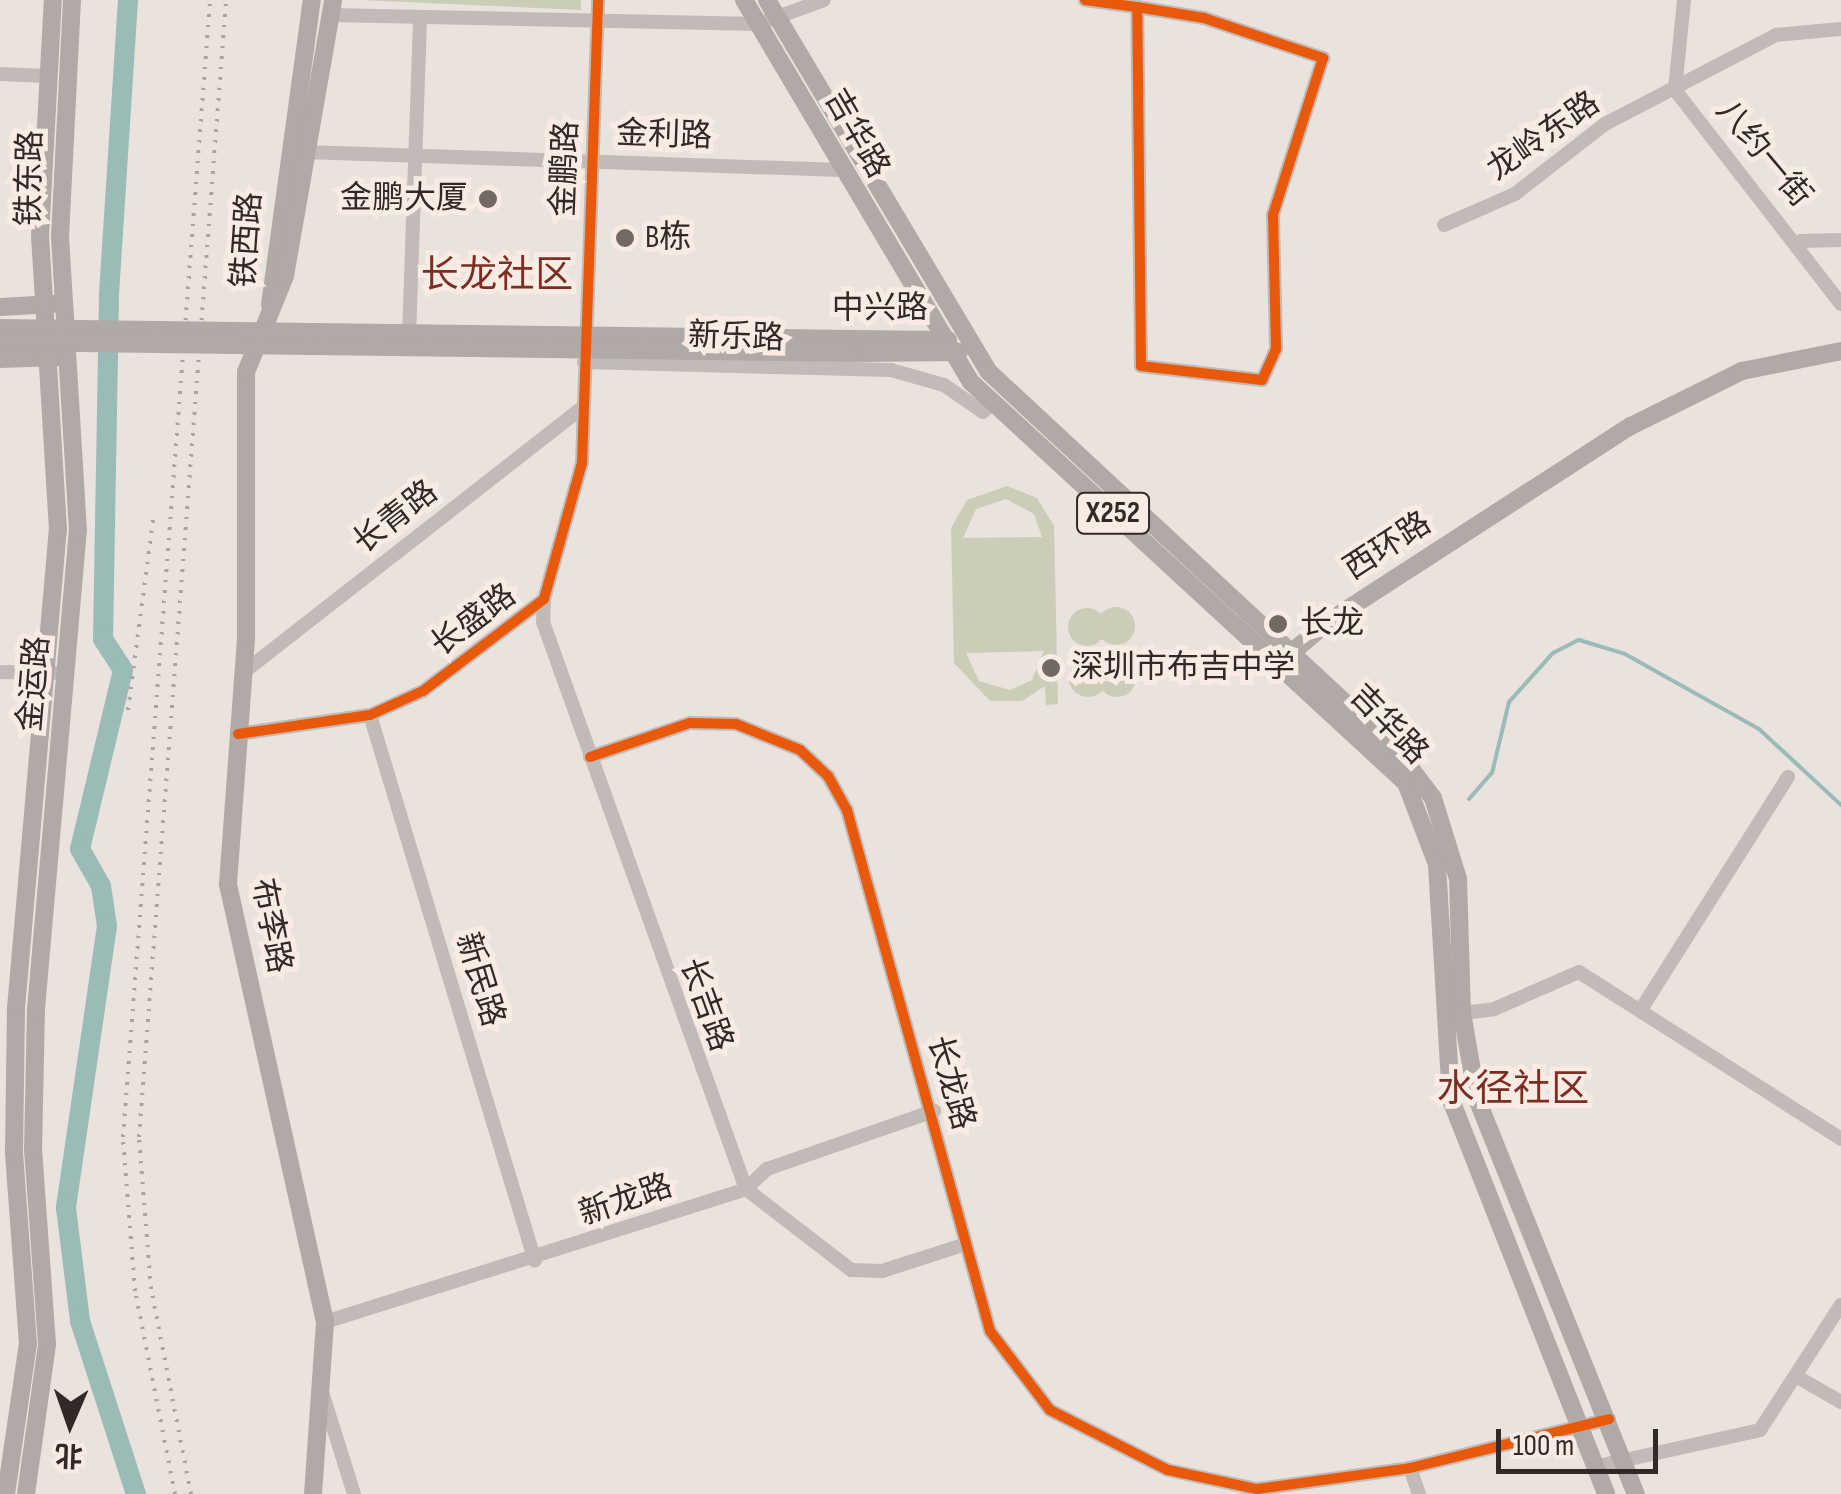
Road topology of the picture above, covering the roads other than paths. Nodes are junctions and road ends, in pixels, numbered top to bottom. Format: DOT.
graph roads {
  1 [pos="53,0"];
  2 [pos="72,0"];
  3 [pos="312,0"];
  4 [pos="598,0"];
  5 [pos="744,0"];
  6 [pos="768,0"];
  7 [pos="824,0"];
  8 [pos="1086,0"];
  9 [pos="1684,0"];
  10 [pos="1138,7"];
  11 [pos="332,8"];
  12 [pos="420,17"];
  13 [pos="777,17"];
  14 [pos="597,19"];
  15 [pos="758,24"];
  16 [pos="1841,29"];
  17 [pos="0,74"];
  18 [pos="47,76"];
  19 [pos="1675,90"];
  20 [pos="300,125"];
  21 [pos="305,152"];
  22 [pos="415,155"];
  23 [pos="591,161"];
  24 [pos="842,170"];
  25 [pos="1444,225"];
  26 [pos="1841,240"];
  27 [pos="1801,241"];
  28 [pos="54,304"];
  29 [pos="1841,304"];
  30 [pos="270,305"];
  31 [pos="0,307"];
  32 [pos="0,328"];
  33 [pos="409,336"];
  34 [pos="256,337"];
  35 [pos="939,338"];
  36 [pos="0,342"];
  37 [pos="854,346"];
  38 [pos="968,346"];
  39 [pos="584,350"];
  40 [pos="1841,352"];
  41 [pos="951,356"];
  42 [pos="69,357"];
  43 [pos="49,358"];
  44 [pos="0,359"];
  45 [pos="1841,360"];
  46 [pos="992,403"];
  47 [pos="582,408"];
  48 [pos="544,600"];
  49 [pos="1290,656"];
  50 [pos="0,672"];
  51 [pos="244,672"];
  52 [pos="47,673"];
  53 [pos="66,673"];
  54 [pos="370,715"];
  55 [pos="238,734"];
  56 [pos="590,758"];
  57 [pos="1788,777"];
  58 [pos="1640,1012"];
  59 [pos="1453,1014"];
  60 [pos="934,1111"];
  61 [pos="1841,1140"];
  62 [pos="746,1189"];
  63 [pos="966,1244"];
  64 [pos="535,1261"];
  65 [pos="1841,1305"];
  66 [pos="325,1322"];
  67 [pos="1801,1379"];
  68 [pos="318,1383"];
  69 [pos="1841,1402"];
  70 [pos="1609,1419"];
  71 [pos="1582,1429"];
  72 [pos="1627,1461"];
  73 [pos="1598,1466"];
  74 [pos="1410,1468"];
  75 [pos="1275,1491"];
  76 [pos="6,1494"];
  77 [pos="26,1494"];
  78 [pos="312,1494"];
  79 [pos="354,1494"];
  80 [pos="1419,1494"];
  81 [pos="1606,1494"];
  82 [pos="1636,1494"];
  1 -- 18 [label="main road, 铁东路"];
  2 -- 28 [label="main road, 铁东路"];
  3 -- 20 [label="main road, 铁西路"];
  4 -- 14 [label="street, 金鹏路"];
  5 -- 15 [label="main road, 吉华路 / X252"];
  6 -- 13 [label="main road, 吉华路 / X252"];
  7 -- 13 [label="street"];
  8 -- 10 [label="street"];
  9 -- 19 [label="street"];
  10 -- 10 [label="street"];
  11 -- 12 [label="street"];
  11 -- 20 [label="main road, 铁西路"];
  12 -- 14 [label="street"];
  12 -- 22 [label="street"];
  13 -- 15 [label="street"];
  13 -- 38 [label="main road, 吉华路 / X252"];
  14 -- 15 [label="street"];
  14 -- 23 [label="street, 金鹏路"];
  15 -- 24 [label="main road, 吉华路 / X252"];
  16 -- 19 [label="street, 龙岭东路"];
  17 -- 18 [label="street"];
  18 -- 28 [label="main road, 铁东路"];
  19 -- 25 [label="street, 龙岭东路"];
  19 -- 27 [label="street, 八约一街"];
  20 -- 21 [label="main road, 铁西路"];
  20 -- 30 [label="main road, 铁西路"];
  21 -- 22 [label="street, 金利路"];
  21 -- 30 [label="main road, 铁西路"];
  22 -- 23 [label="street, 金利路"];
  22 -- 33 [label="street"];
  23 -- 24 [label="street, 金利路"];
  23 -- 39 [label="street, 金鹏路"];
  24 -- 35 [label="main road, 吉华路 / X252"];
  26 -- 27 [label="street"];
  27 -- 29 [label="street, 八约一街"];
  28 -- 31 [label="main road"];
  28 -- 42 [label="main road, 铁东路"];
  28 -- 43 [label="main road, 铁东路"];
  30 -- 34 [label="main road, 布李路"];
  32 -- 37 [label="main road, 中兴路, bridge"];
  33 -- 34 [label="street"];
  33 -- 39 [label="street"];
  34 -- 39 [label="street"];
  34 -- 51 [label="main road, 布李路"];
  35 -- 37 [label="main road, 中兴路"];
  35 -- 38 [label="main road, 中兴路"];
  35 -- 41 [label="main road, 吉华路 / X252"];
  36 -- 37 [label="main road, 中兴路, bridge"];
  37 -- 41 [label="main road, 中兴路"];
  38 -- 41 [label="main road, 中兴路"];
  38 -- 49 [label="main road, 吉华路 / X252"];
  39 -- 46 [label="street, 新乐路"];
  39 -- 47 [label="street, 长盛路"];
  40 -- 49 [label="main road, 西环路"];
  41 -- 46 [label="main road, 吉华路 / X252"];
  42 -- 43 [label="main road"];
  42 -- 53 [label="main road, 金运路"];
  43 -- 44 [label="main road"];
  43 -- 52 [label="main road, 金运路"];
  45 -- 49 [label="main road, 西环路"];
  46 -- 49 [label="main road, 吉华路 / X252"];
  47 -- 48 [label="street, 长盛路"];
  47 -- 51 [label="street, 长青路"];
  48 -- 54 [label="street, 长盛路"];
  48 -- 56 [label="street, 长吉路"];
  49 -- 59 [label="main road, 吉华路 / X252"];
  50 -- 52 [label="street"];
  51 -- 55 [label="main road, 布李路"];
  52 -- 53 [label="street"];
  52 -- 76 [label="main road, 金运路"];
  53 -- 77 [label="main road, 金运路"];
  54 -- 55 [label="street, 长盛路"];
  54 -- 64 [label="street, 新民路"];
  55 -- 66 [label="main road, 布李路"];
  56 -- 60 [label="street, 长龙路"];
  56 -- 62 [label="street, 长吉路"];
  57 -- 58 [label="street"];
  58 -- 59 [label="street"];
  58 -- 61 [label="street"];
  59 -- 70 [label="main road, 吉华路 / X252"];
  59 -- 71 [label="main road, 吉华路 / X252"];
  60 -- 62 [label="street, 新龙路"];
  60 -- 63 [label="street, 长龙路"];
  62 -- 63 [label="street"];
  62 -- 64 [label="street, 新龙路"];
  63 -- 75 [label="street, 长龙路"];
  64 -- 66 [label="street, 新龙路"];
  65 -- 67 [label="street"];
  66 -- 68 [label="main road, 布李路"];
  67 -- 69 [label="street"];
  67 -- 72 [label="street"];
  68 -- 78 [label="main road, 布李路"];
  68 -- 79 [label="street"];
  70 -- 71 [label="street, 长龙路"];
  70 -- 72 [label="main road, 吉华路 / X252"];
  71 -- 73 [label="main road, 吉华路 / X252"];
  71 -- 74 [label="street, 长龙路"];
  72 -- 73 [label="street"];
  72 -- 82 [label="main road, 吉华路 / X252"];
  73 -- 81 [label="main road, 吉华路 / X252"];
  74 -- 75 [label="street, 长龙路"];
  74 -- 80 [label="street"];
}
